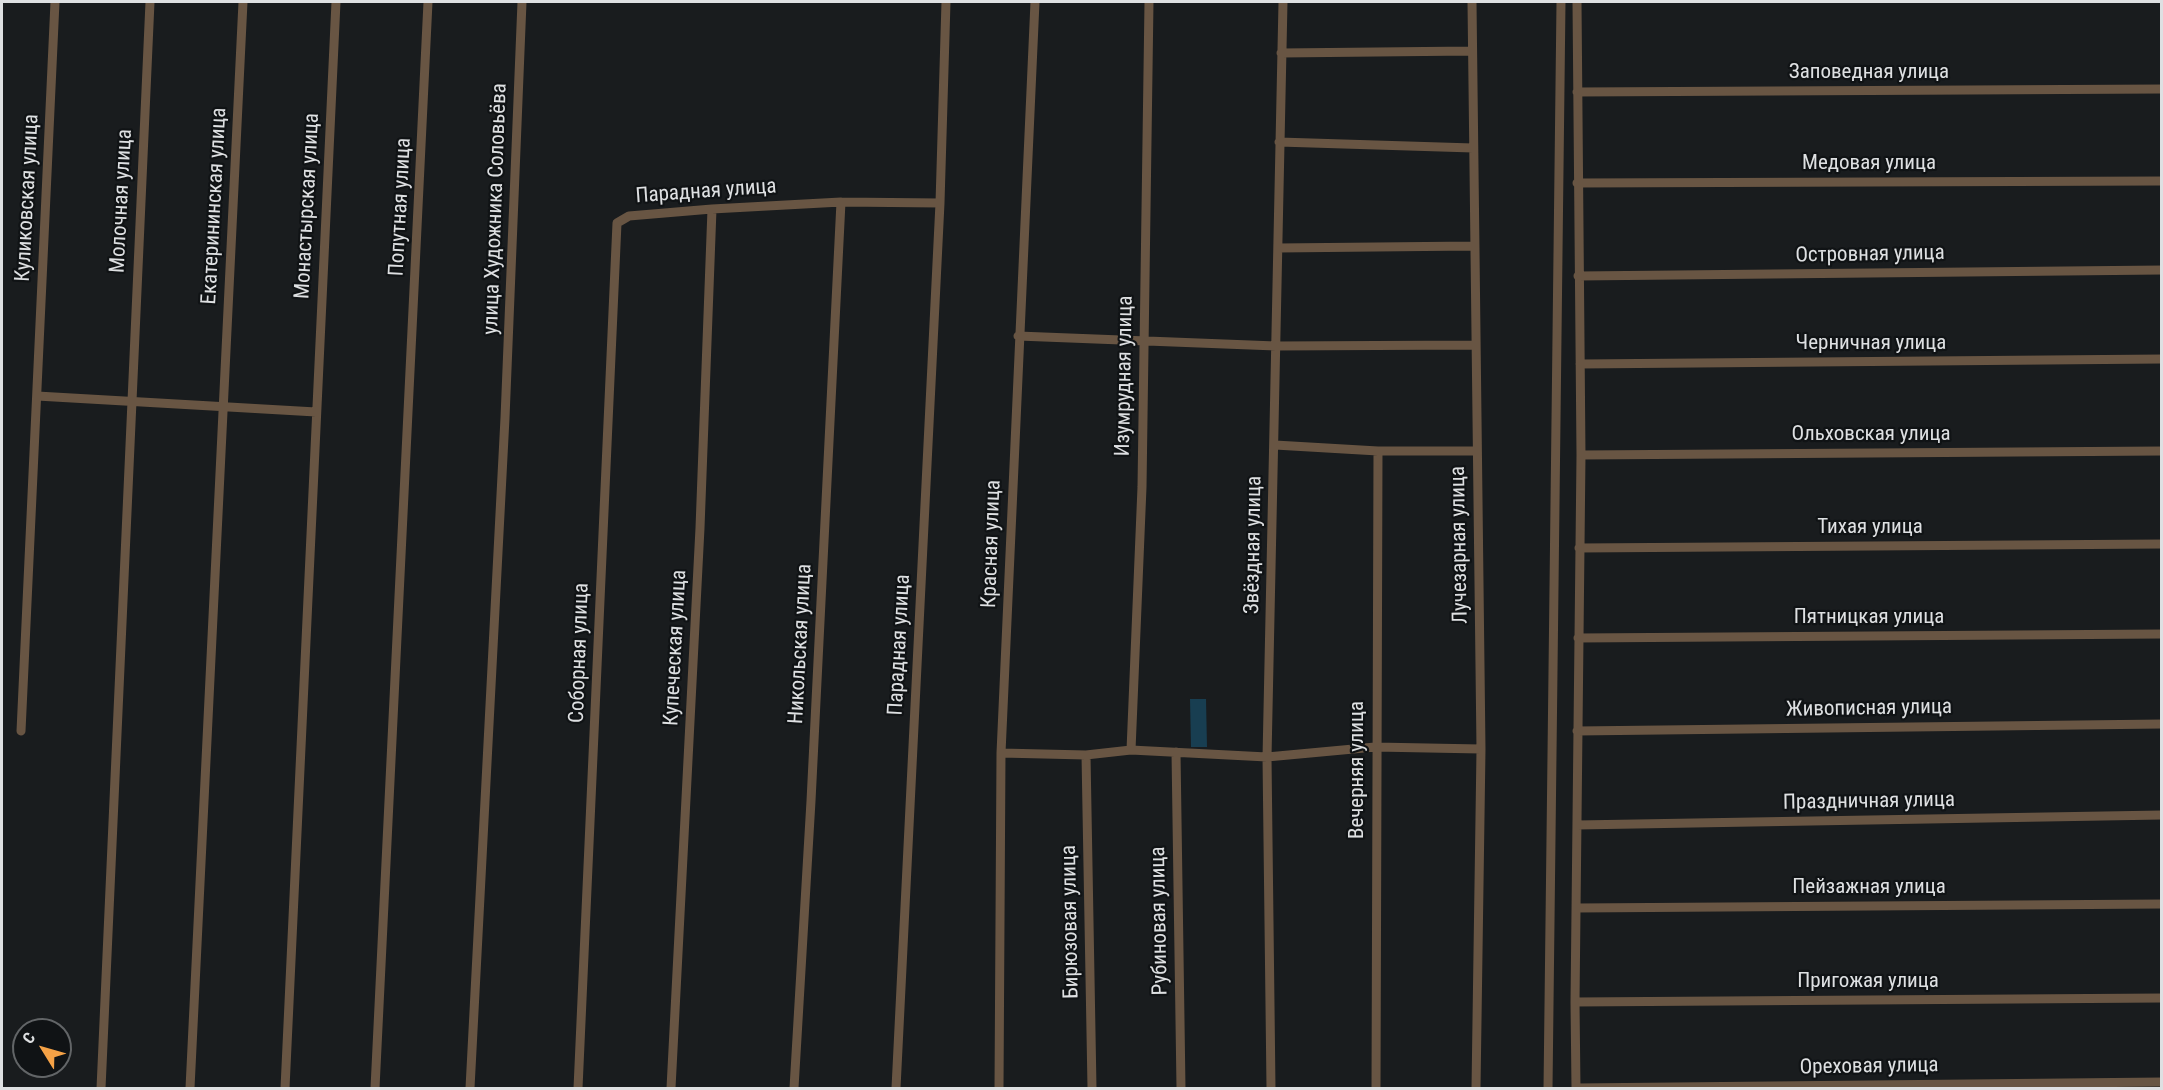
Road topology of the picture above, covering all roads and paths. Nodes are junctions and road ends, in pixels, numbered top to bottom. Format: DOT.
graph roads {
  1 [pos="55,2"];
  2 [pos="150,2"];
  3 [pos="243,2"];
  4 [pos="336,2"];
  5 [pos="428,2"];
  6 [pos="522,2"];
  7 [pos="946,2"];
  8 [pos="1035,2"];
  9 [pos="1149,2"];
  10 [pos="1283,2"];
  11 [pos="1472,2"];
  12 [pos="1561,2"];
  13 [pos="1577,2"];
  14 [pos="1472,51"];
  15 [pos="1281,53"];
  16 [pos="2162,89"];
  17 [pos="1577,92"];
  18 [pos="1279,142"];
  19 [pos="1473,148"];
  20 [pos="2162,181"];
  21 [pos="1577,183"];
  22 [pos="841,202"];
  23 [pos="940,203"];
  24 [pos="712,209"];
  25 [pos="620,219"];
  26 [pos="1474,246"];
  27 [pos="1278,248"];
  28 [pos="2162,270"];
  29 [pos="1578,276"];
  30 [pos="1018,336"];
  31 [pos="1144,341"];
  32 [pos="1476,345"];
  33 [pos="1276,346"];
  34 [pos="2162,359"];
  35 [pos="1580,364"];
  36 [pos="37,396"];
  37 [pos="131,403"];
  38 [pos="223,410"];
  39 [pos="316,412"];
  40 [pos="1275,445"];
  41 [pos="1378,451"];
  42 [pos="1476,451"];
  43 [pos="2162,451"];
  44 [pos="1581,454"];
  45 [pos="2162,544"];
  46 [pos="1579,548"];
  47 [pos="2162,634"];
  48 [pos="1578,638"];
  49 [pos="2162,724"];
  50 [pos="1577,731"];
  51 [pos="21,732"];
  52 [pos="1375,747"];
  53 [pos="1480,749"];
  54 [pos="1131,750"];
  55 [pos="1176,752"];
  56 [pos="1001,753"];
  57 [pos="1086,755"];
  58 [pos="1267,757"];
  59 [pos="2162,815"];
  60 [pos="1577,825"];
  61 [pos="2162,904"];
  62 [pos="1577,908"];
  63 [pos="2162,998"];
  64 [pos="1575,1002"];
  65 [pos="2162,1082"];
  66 [pos="1576,1088"];
  67 [pos="101,1089"];
  68 [pos="190,1089"];
  69 [pos="285,1089"];
  70 [pos="375,1089"];
  71 [pos="470,1089"];
  72 [pos="578,1089"];
  73 [pos="671,1089"];
  74 [pos="794,1089"];
  75 [pos="896,1089"];
  76 [pos="999,1089"];
  77 [pos="1092,1089"];
  78 [pos="1181,1089"];
  79 [pos="1271,1089"];
  80 [pos="1376,1089"];
  81 [pos="1476,1089"];
  82 [pos="1548,1089"];
  1 -- 36 [label="street, Куликовская улица"];
  2 -- 37 [label="street, Молочная улица"];
  3 -- 38 [label="street, Екатерининская улица"];
  4 -- 39 [label="street, Монастырская улица"];
  5 -- 70 [label="street, Попутная улица"];
  6 -- 71 [label="street, улица Художника Соловьёва"];
  7 -- 23 [label="street, Парадная улица"];
  8 -- 30 [label="street, Красная улица"];
  9 -- 31 [label="street, Изумрудная улица"];
  10 -- 15 [label="street, Звёздная улица"];
  11 -- 14 [label="street, Лучезарная улица"];
  12 -- 82 [label="street"];
  13 -- 17 [label="street"];
  14 -- 15 [label="street"];
  14 -- 19 [label="street, Лучезарная улица"];
  15 -- 18 [label="street, Звёздная улица"];
  16 -- 17 [label="street, Заповедная улица"];
  17 -- 21 [label="street"];
  18 -- 19 [label="street"];
  18 -- 27 [label="street, Звёздная улица"];
  19 -- 26 [label="street, Лучезарная улица"];
  20 -- 21 [label="street, Медовая улица"];
  21 -- 29 [label="street"];
  22 -- 23 [label="street, Парадная улица"];
  22 -- 24 [label="street, Парадная улица"];
  22 -- 74 [label="street, Никольская улица"];
  23 -- 75 [label="street, Парадная улица"];
  24 -- 25 [label="street, Парадная улица"];
  24 -- 73 [label="street, Купеческая улица"];
  25 -- 72 [label="street, Соборная улица"];
  26 -- 27 [label="street"];
  26 -- 32 [label="street, Лучезарная улица"];
  27 -- 33 [label="street, Звёздная улица"];
  28 -- 29 [label="street, Островная улица"];
  29 -- 35 [label="street"];
  30 -- 31 [label="street"];
  30 -- 56 [label="street, Красная улица"];
  31 -- 33 [label="street"];
  31 -- 54 [label="street, Изумрудная улица"];
  32 -- 33 [label="street"];
  32 -- 42 [label="street, Лучезарная улица"];
  33 -- 40 [label="street, Звёздная улица"];
  34 -- 35 [label="street, Черничная улица"];
  35 -- 44 [label="street"];
  36 -- 37 [label="street"];
  36 -- 51 [label="street, Куликовская улица"];
  37 -- 38 [label="street"];
  37 -- 67 [label="street, Молочная улица"];
  38 -- 39 [label="street"];
  38 -- 68 [label="street, Екатерининская улица"];
  39 -- 69 [label="street, Монастырская улица"];
  40 -- 41 [label="street"];
  40 -- 58 [label="street, Звёздная улица"];
  41 -- 42 [label="street"];
  41 -- 52 [label="street, Вечерняя улица"];
  42 -- 53 [label="street, Лучезарная улица"];
  43 -- 44 [label="street, Ольховская улица"];
  44 -- 46 [label="street"];
  45 -- 46 [label="street, Тихая улица"];
  46 -- 48 [label="street"];
  47 -- 48 [label="street, Пятницкая улица"];
  48 -- 50 [label="street"];
  49 -- 50 [label="street, Живописная улица"];
  50 -- 60 [label="street"];
  52 -- 53 [label="street"];
  52 -- 58 [label="street"];
  52 -- 80 [label="street, Вечерняя улица"];
  53 -- 81 [label="street, Лучезарная улица"];
  54 -- 55 [label="street"];
  54 -- 57 [label="street"];
  55 -- 58 [label="street"];
  55 -- 78 [label="street, Рубиновая улица"];
  56 -- 57 [label="street"];
  56 -- 76 [label="street, Красная улица"];
  57 -- 77 [label="street, Бирюзовая улица"];
  58 -- 79 [label="street, Звёздная улица"];
  59 -- 60 [label="street, Праздничная улица"];
  60 -- 62 [label="street"];
  61 -- 62 [label="street, Пейзажная улица"];
  62 -- 64 [label="street"];
  63 -- 64 [label="street, Пригожая улица"];
  64 -- 66 [label="street"];
  65 -- 66 [label="street, Ореховая улица"];
}
